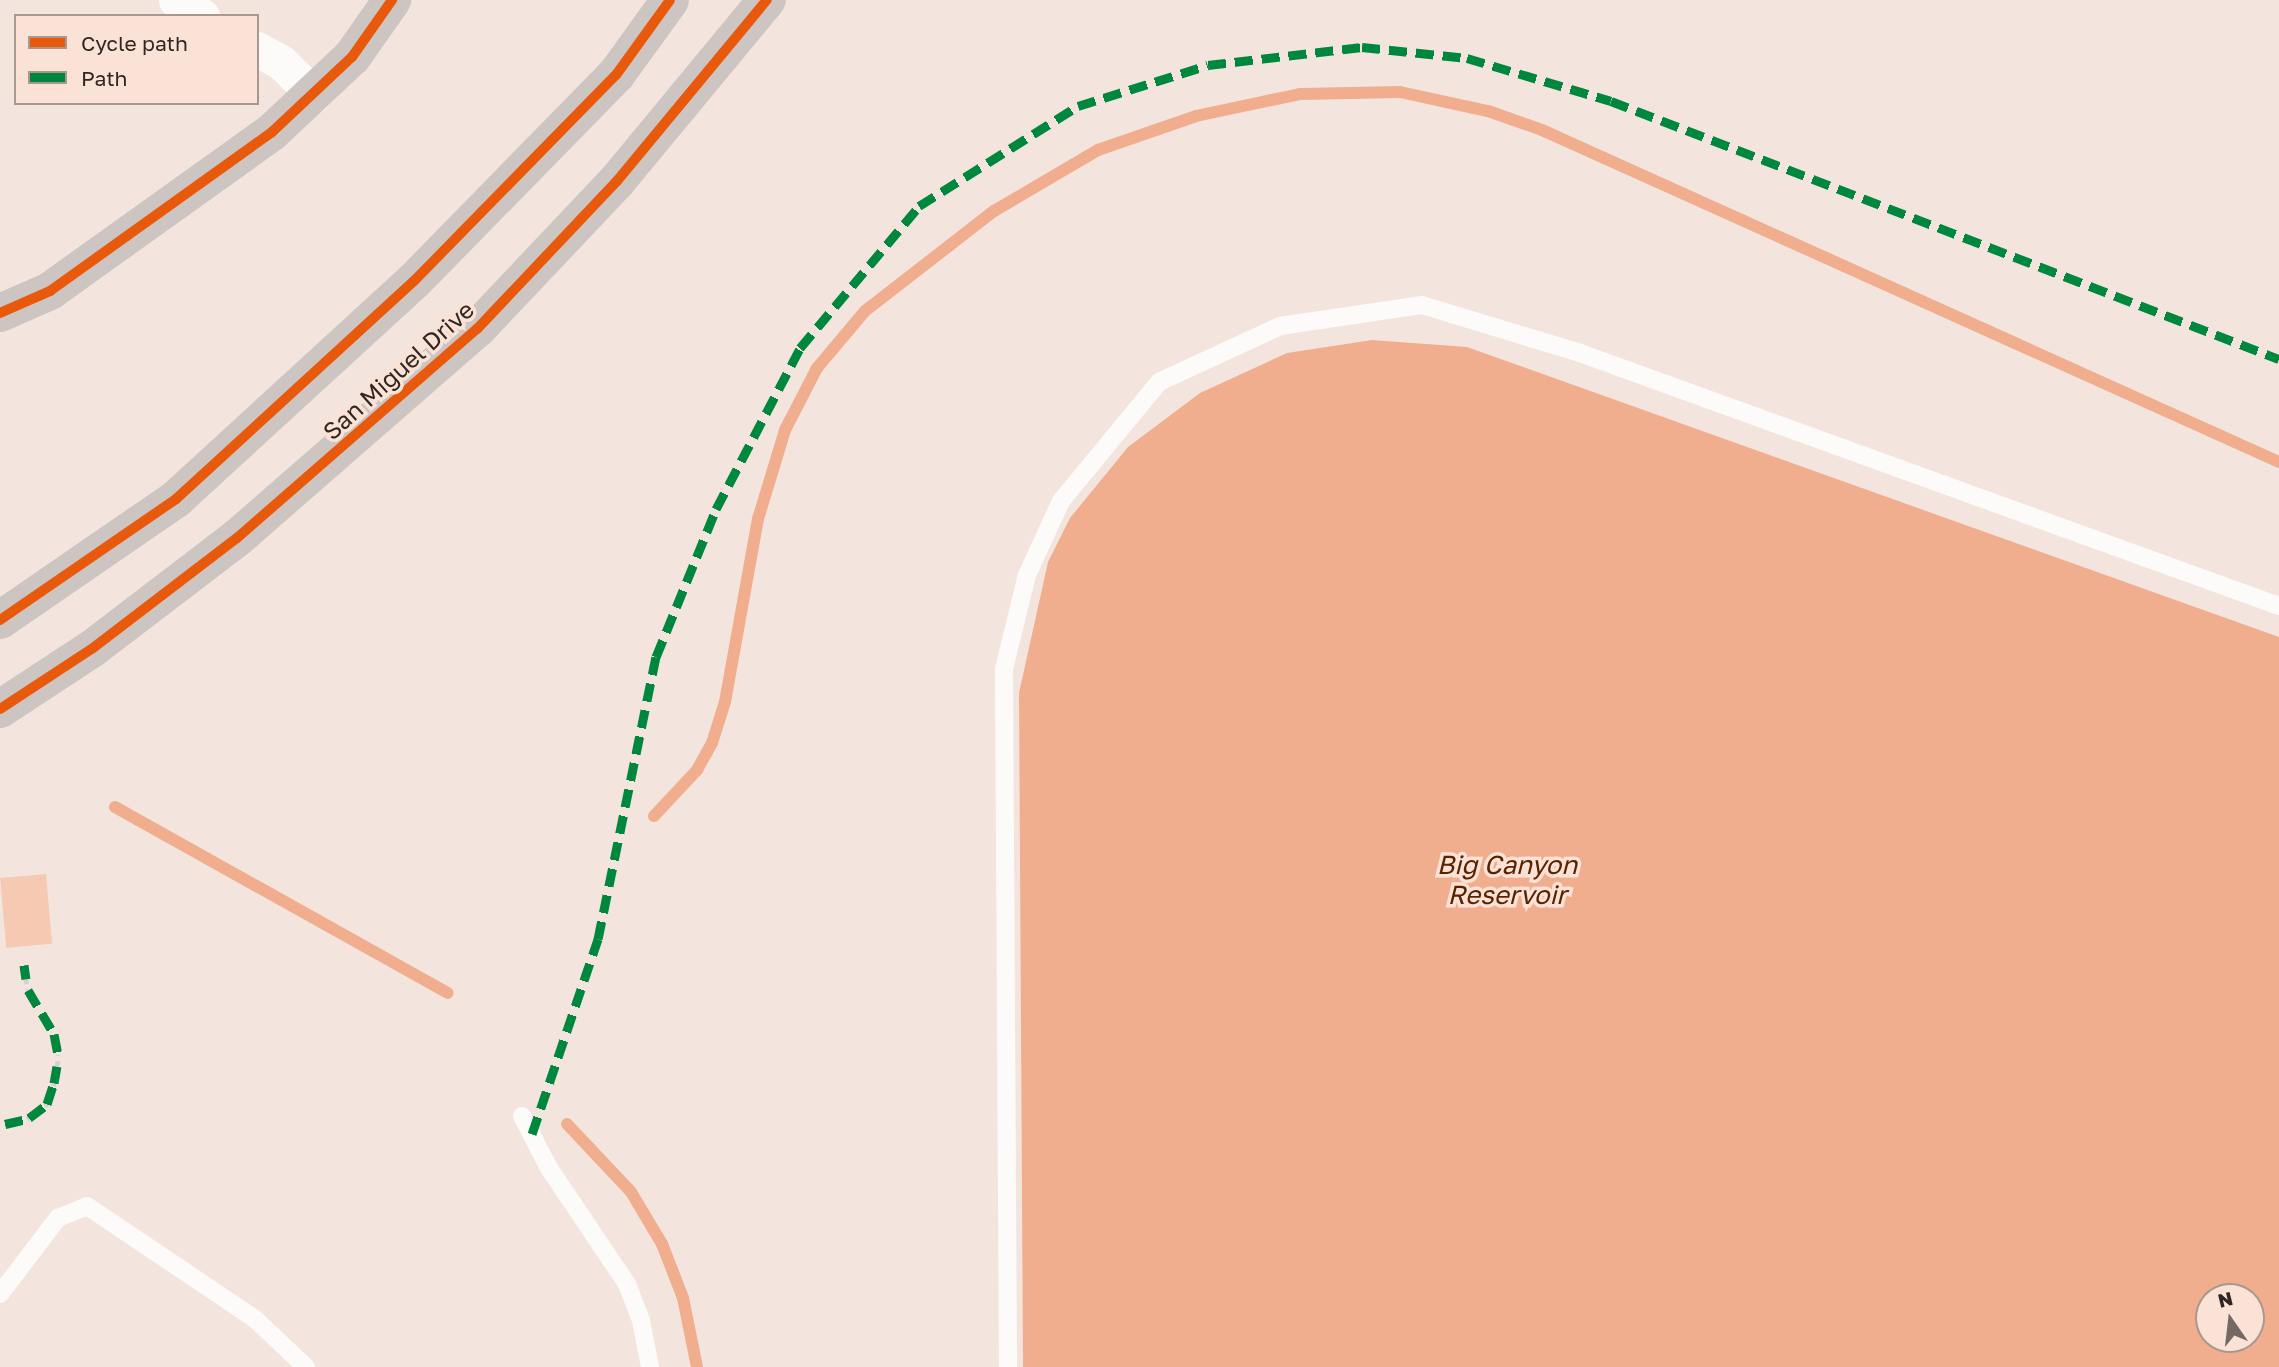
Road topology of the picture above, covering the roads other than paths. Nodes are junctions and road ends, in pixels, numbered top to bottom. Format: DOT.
graph roads {
  1 [pos="176,0"];
  2 [pos="392,0"];
  3 [pos="670,0"];
  4 [pos="767,0"];
  5 [pos="199,14"];
  6 [pos="259,50"];
  7 [pos="314,95"];
  8 [pos="0,313"];
  9 [pos="2279,607"];
  10 [pos="0,620"];
  11 [pos="0,709"];
  12 [pos="522,1116"];
  13 [pos="0,1294"];
  14 [pos="306,1367"];
  15 [pos="650,1367"];
  16 [pos="1008,1367"];
  1 -- 5 [label="street"];
  2 -- 7 [label="main road"];
  3 -- 10 [label="main road"];
  4 -- 11 [label="main road, San Miguel Drive"];
  6 -- 7 [label="street"];
  7 -- 8 [label="main road"];
  9 -- 16 [label="lane"];
  12 -- 15 [label="lane"];
  13 -- 14 [label="lane"];
}
